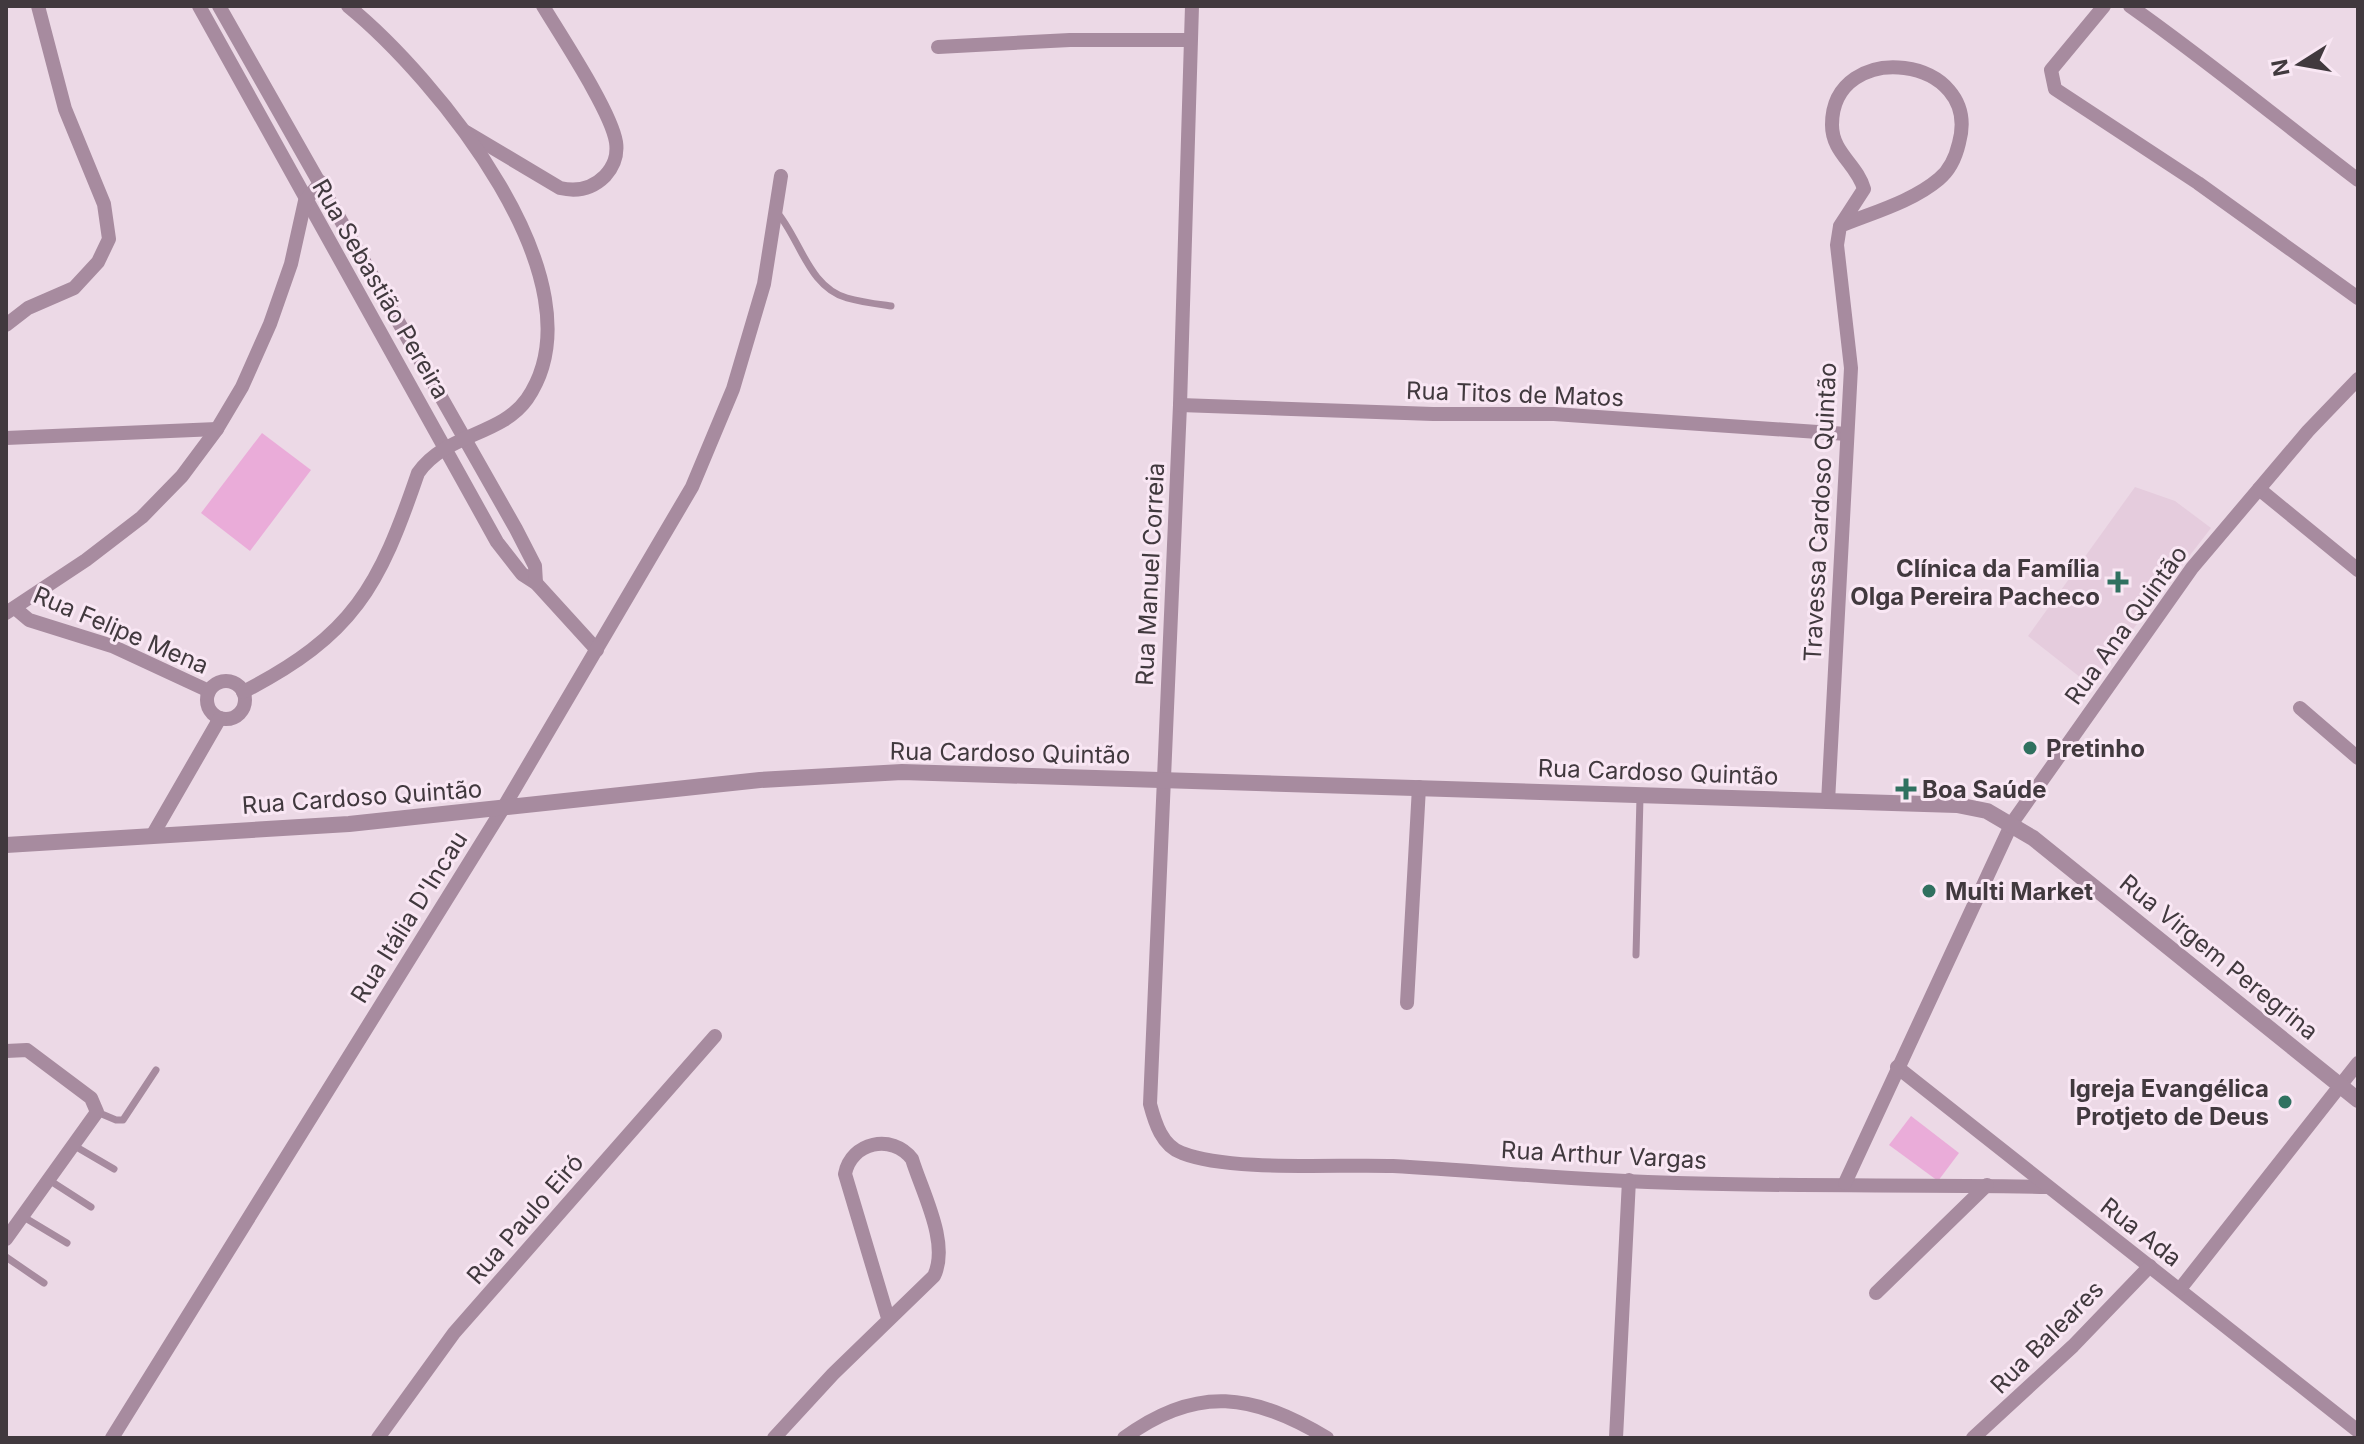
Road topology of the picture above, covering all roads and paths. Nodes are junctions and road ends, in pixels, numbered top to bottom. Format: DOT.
graph roads {
  1 [pos="38,6"];
  2 [pos="199,6"];
  3 [pos="219,6"];
  4 [pos="348,6"];
  5 [pos="543,6"];
  6 [pos="1192,6"];
  7 [pos="2104,6"];
  8 [pos="2130,6"];
  9 [pos="1190,40"];
  10 [pos="938,47"];
  11 [pos="460,129"];
  12 [pos="781,176"];
  13 [pos="2358,180"];
  14 [pos="321,182"];
  15 [pos="305,201"];
  16 [pos="776,211"];
  17 [pos="1840,226"];
  18 [pos="2358,298"];
  19 [pos="891,306"];
  20 [pos="6,325"];
  21 [pos="2358,379"];
  22 [pos="1180,405"];
  23 [pos="217,429"];
  24 [pos="1847,434"];
  25 [pos="465,436"];
  26 [pos="6,438"];
  27 [pos="444,447"];
  28 [pos="2259,489"];
  29 [pos="2358,570"];
  30 [pos="536,583"];
  31 [pos="11,611"];
  32 [pos="597,650"];
  33 [pos="209,691"];
  34 [pos="243,692"];
  35 [pos="2300,708"];
  36 [pos="220,718"];
  37 [pos="2358,758"];
  38 [pos="1163,780"];
  39 [pos="1419,787"];
  40 [pos="1640,795"];
  41 [pos="1828,802"];
  42 [pos="502,810"];
  43 [pos="2012,823"];
  44 [pos="152,836"];
  45 [pos="6,845"];
  46 [pos="1636,955"];
  47 [pos="1407,1003"];
  48 [pos="715,1036"];
  49 [pos="6,1051"];
  50 [pos="2358,1063"];
  51 [pos="1897,1067"];
  52 [pos="156,1070"];
  53 [pos="2340,1086"];
  54 [pos="2358,1100"];
  55 [pos="97,1112"];
  56 [pos="1166,1141"];
  57 [pos="73,1145"];
  58 [pos="114,1169"];
  59 [pos="48,1180"];
  60 [pos="1629,1180"];
  61 [pos="1845,1183"];
  62 [pos="1987,1185"];
  63 [pos="2047,1187"];
  64 [pos="91,1207"];
  65 [pos="22,1216"];
  66 [pos="6,1239"];
  67 [pos="67,1243"];
  68 [pos="6,1257"];
  69 [pos="2150,1266"];
  70 [pos="44,1283"];
  71 [pos="2180,1289"];
  72 [pos="1876,1293"];
  73 [pos="888,1318"];
  74 [pos="2358,1431"];
  75 [pos="112,1438"];
  76 [pos="378,1438"];
  77 [pos="774,1438"];
  78 [pos="1124,1438"];
  79 [pos="1327,1438"];
  80 [pos="1616,1438"];
  81 [pos="1973,1438"];
  1 -- 20 [label="street"];
  2 -- 15 [label="street, Rua Sebastião Pereira"];
  3 -- 14 [label="street, Rua Sebastião Pereira"];
  4 -- 11 [label="street"];
  5 -- 11 [label="street"];
  6 -- 9 [label="street, Rua Manuel Correia"];
  7 -- 18 [label="street"];
  8 -- 13 [label="street"];
  9 -- 10 [label="street"];
  9 -- 22 [label="street, Rua Manuel Correia"];
  11 -- 25 [label="street"];
  12 -- 16 [label="street, Rua Itália D'Incau"];
  14 -- 15 [label="street"];
  14 -- 25 [label="street, Rua Sebastião Pereira"];
  15 -- 23 [label="street"];
  15 -- 27 [label="street, Rua Sebastião Pereira"];
  16 -- 19 [label="lane"];
  16 -- 32 [label="street, Rua Itália D'Incau"];
  17 -- 17 [label="street"];
  17 -- 24 [label="street, Travessa Cardoso Quintão"];
  21 -- 28 [label="street, Rua Ana Quintão"];
  22 -- 24 [label="street, Rua Titos de Matos"];
  22 -- 38 [label="street, Rua Manuel Correia"];
  23 -- 26 [label="street"];
  23 -- 31 [label="street"];
  24 -- 41 [label="street, Travessa Cardoso Quintão"];
  25 -- 27 [label="street"];
  25 -- 30 [label="street, Rua Sebastião Pereira"];
  27 -- 30 [label="street, Rua Sebastião Pereira"];
  27 -- 34 [label="street"];
  28 -- 29 [label="street"];
  28 -- 43 [label="street, Rua Ana Quintão"];
  30 -- 32 [label="street, Rua Sebastião Pereira"];
  31 -- 33 [label="street, Rua Felipe Mena"];
  32 -- 42 [label="street, Rua Itália D'Incau"];
  33 -- 34 [label="street"];
  33 -- 36 [label="street"];
  34 -- 36 [label="street"];
  35 -- 37 [label="street"];
  36 -- 44 [label="street"];
  38 -- 39 [label="street, Rua Cardoso Quintão"];
  38 -- 42 [label="street, Rua Cardoso Quintão"];
  38 -- 56 [label="street, Rua Manuel Correia"];
  39 -- 40 [label="street, Rua Cardoso Quintão"];
  39 -- 47 [label="street"];
  40 -- 41 [label="street, Rua Cardoso Quintão"];
  40 -- 46 [label="lane"];
  41 -- 43 [label="street, Rua Cardoso Quintão"];
  42 -- 44 [label="street, Rua Cardoso Quintão"];
  42 -- 75 [label="street, Rua Itália D'Incau"];
  43 -- 51 [label="street, Rua Ana Quintão"];
  43 -- 53 [label="street, Rua Virgem Peregrina"];
  44 -- 45 [label="street, Rua Cardoso Quintão"];
  48 -- 76 [label="street, Rua Paulo Eiró"];
  49 -- 55 [label="street"];
  50 -- 53 [label="street"];
  51 -- 61 [label="street, Rua Ana Quintão"];
  51 -- 63 [label="street, Rua Ada"];
  52 -- 55 [label="lane"];
  53 -- 54 [label="street, Rua Virgem Peregrina"];
  53 -- 71 [label="street"];
  55 -- 57 [label="street"];
  56 -- 60 [label="street, Rua Arthur Vargas"];
  57 -- 58 [label="lane"];
  57 -- 59 [label="street"];
  59 -- 64 [label="lane"];
  59 -- 65 [label="street"];
  60 -- 61 [label="street, Rua Arthur Vargas"];
  60 -- 80 [label="street"];
  61 -- 62 [label="street, Rua Arthur Vargas"];
  62 -- 63 [label="street, Rua Arthur Vargas"];
  62 -- 72 [label="street"];
  63 -- 69 [label="street, Rua Ada"];
  65 -- 66 [label="street"];
  65 -- 67 [label="lane"];
  68 -- 70 [label="lane"];
  69 -- 71 [label="street, Rua Ada"];
  69 -- 81 [label="street, Rua Baleares"];
  71 -- 74 [label="street, Rua Ada"];
  73 -- 73 [label="street"];
  73 -- 77 [label="street"];
  78 -- 79 [label="street"];
}
